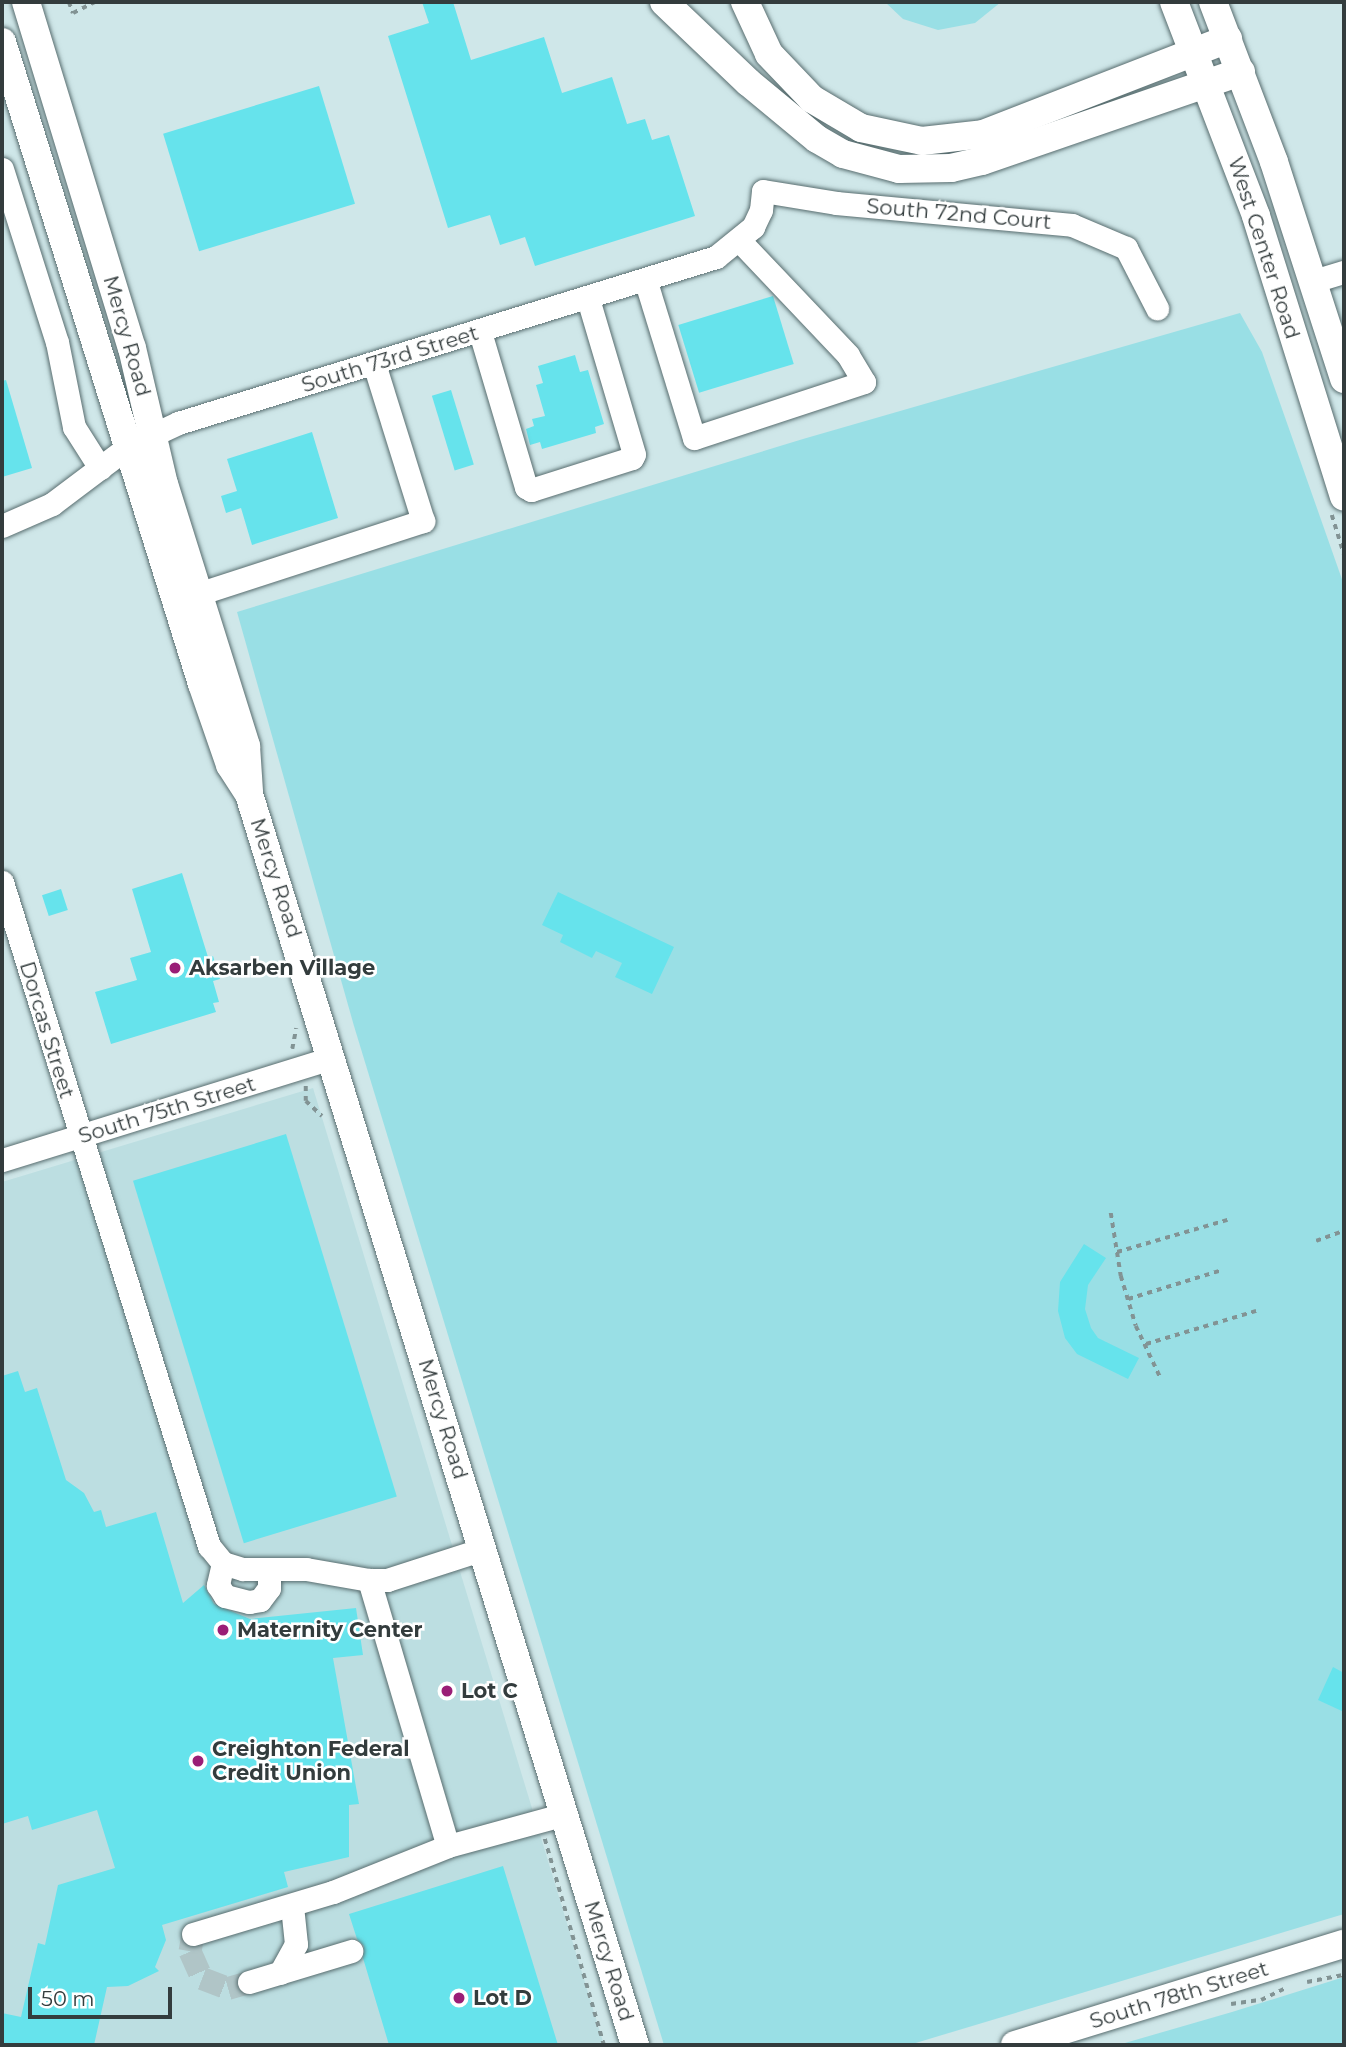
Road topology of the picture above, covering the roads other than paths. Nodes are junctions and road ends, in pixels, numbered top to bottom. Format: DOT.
graph roads {
  1 [pos="13,2"];
  2 [pos="26,2"];
  3 [pos="664,2"];
  4 [pos="745,2"];
  5 [pos="1174,2"];
  6 [pos="1213,2"];
  7 [pos="2,5"];
  8 [pos="1228,39"];
  9 [pos="2,42"];
  10 [pos="1195,53"];
  11 [pos="1241,72"];
  12 [pos="1206,82"];
  13 [pos="2,169"];
  14 [pos="763,191"];
  15 [pos="740,241"];
  16 [pos="1344,272"];
  17 [pos="1314,281"];
  18 [pos="646,282"];
  19 [pos="588,299"];
  20 [pos="1157,308"];
  21 [pos="480,332"];
  22 [pos="374,364"];
  23 [pos="1344,379"];
  24 [pos="141,440"];
  25 [pos="100,468"];
  26 [pos="1344,497"];
  27 [pos="2,526"];
  28 [pos="198,594"];
  29 [pos="249,794"];
  30 [pos="2,882"];
  31 [pos="332,1058"];
  32 [pos="81,1136"];
  33 [pos="2,1160"];
  34 [pos="483,1549"];
  35 [pos="223,1563"];
  36 [pos="269,1570"];
  37 [pos="369,1580"];
  38 [pos="552,1818"];
  39 [pos="448,1846"];
  40 [pos="292,1905"];
  41 [pos="193,1934"];
  42 [pos="1344,1944"];
  43 [pos="351,1951"];
  44 [pos="280,1973"];
  45 [pos="249,1982"];
  46 [pos="635,2045"];
  47 [pos="1015,2045"];
  1 -- 7 [label="main road"];
  2 -- 24 [label="main road, Mercy Road"];
  3 -- 12 [label="main road"];
  4 -- 10 [label="main road"];
  5 -- 10 [label="main road, West Center Road"];
  6 -- 8 [label="main road, West Center Road"];
  8 -- 10 [label="main road"];
  8 -- 11 [label="main road, West Center Road"];
  9 -- 24 [label="main road, Mercy Road"];
  10 -- 12 [label="main road, West Center Road"];
  11 -- 12 [label="main road"];
  11 -- 17 [label="main road, West Center Road"];
  12 -- 26 [label="main road, West Center Road"];
  13 -- 25 [label="street"];
  14 -- 15 [label="street, South 73rd Street"];
  14 -- 20 [label="street, South 72nd Court"];
  15 -- 18 [label="street, South 73rd Street"];
  15 -- 18 [label="street"];
  16 -- 17 [label="street"];
  17 -- 23 [label="main road, West Center Road"];
  18 -- 19 [label="street, South 73rd Street"];
  19 -- 21 [label="street, South 73rd Street"];
  19 -- 21 [label="street"];
  21 -- 22 [label="street, South 73rd Street"];
  22 -- 24 [label="street, South 73rd Street"];
  22 -- 28 [label="street"];
  24 -- 25 [label="street, South 73rd Street"];
  24 -- 28 [label="main road, Mercy Road"];
  24 -- 29 [label="main road, Mercy Road"];
  25 -- 27 [label="street, South 73rd Street"];
  28 -- 29 [label="main road, Mercy Road"];
  29 -- 31 [label="main road, Mercy Road"];
  30 -- 32 [label="street, Dorcas Street"];
  31 -- 32 [label="street, South 75th Street"];
  31 -- 34 [label="main road, Mercy Road"];
  32 -- 33 [label="street, South 75th Street"];
  32 -- 35 [label="street, Dorcas Street"];
  34 -- 37 [label="street"];
  34 -- 38 [label="main road, Mercy Road"];
  35 -- 36 [label="street"];
  35 -- 36 [label="street"];
  36 -- 37 [label="street"];
  37 -- 39 [label="street"];
  38 -- 39 [label="street"];
  38 -- 46 [label="main road, Mercy Road"];
  39 -- 40 [label="street"];
  40 -- 41 [label="street"];
  40 -- 44 [label="street"];
  42 -- 47 [label="main road, South 78th Street"];
  43 -- 44 [label="street"];
  44 -- 45 [label="street"];
}
